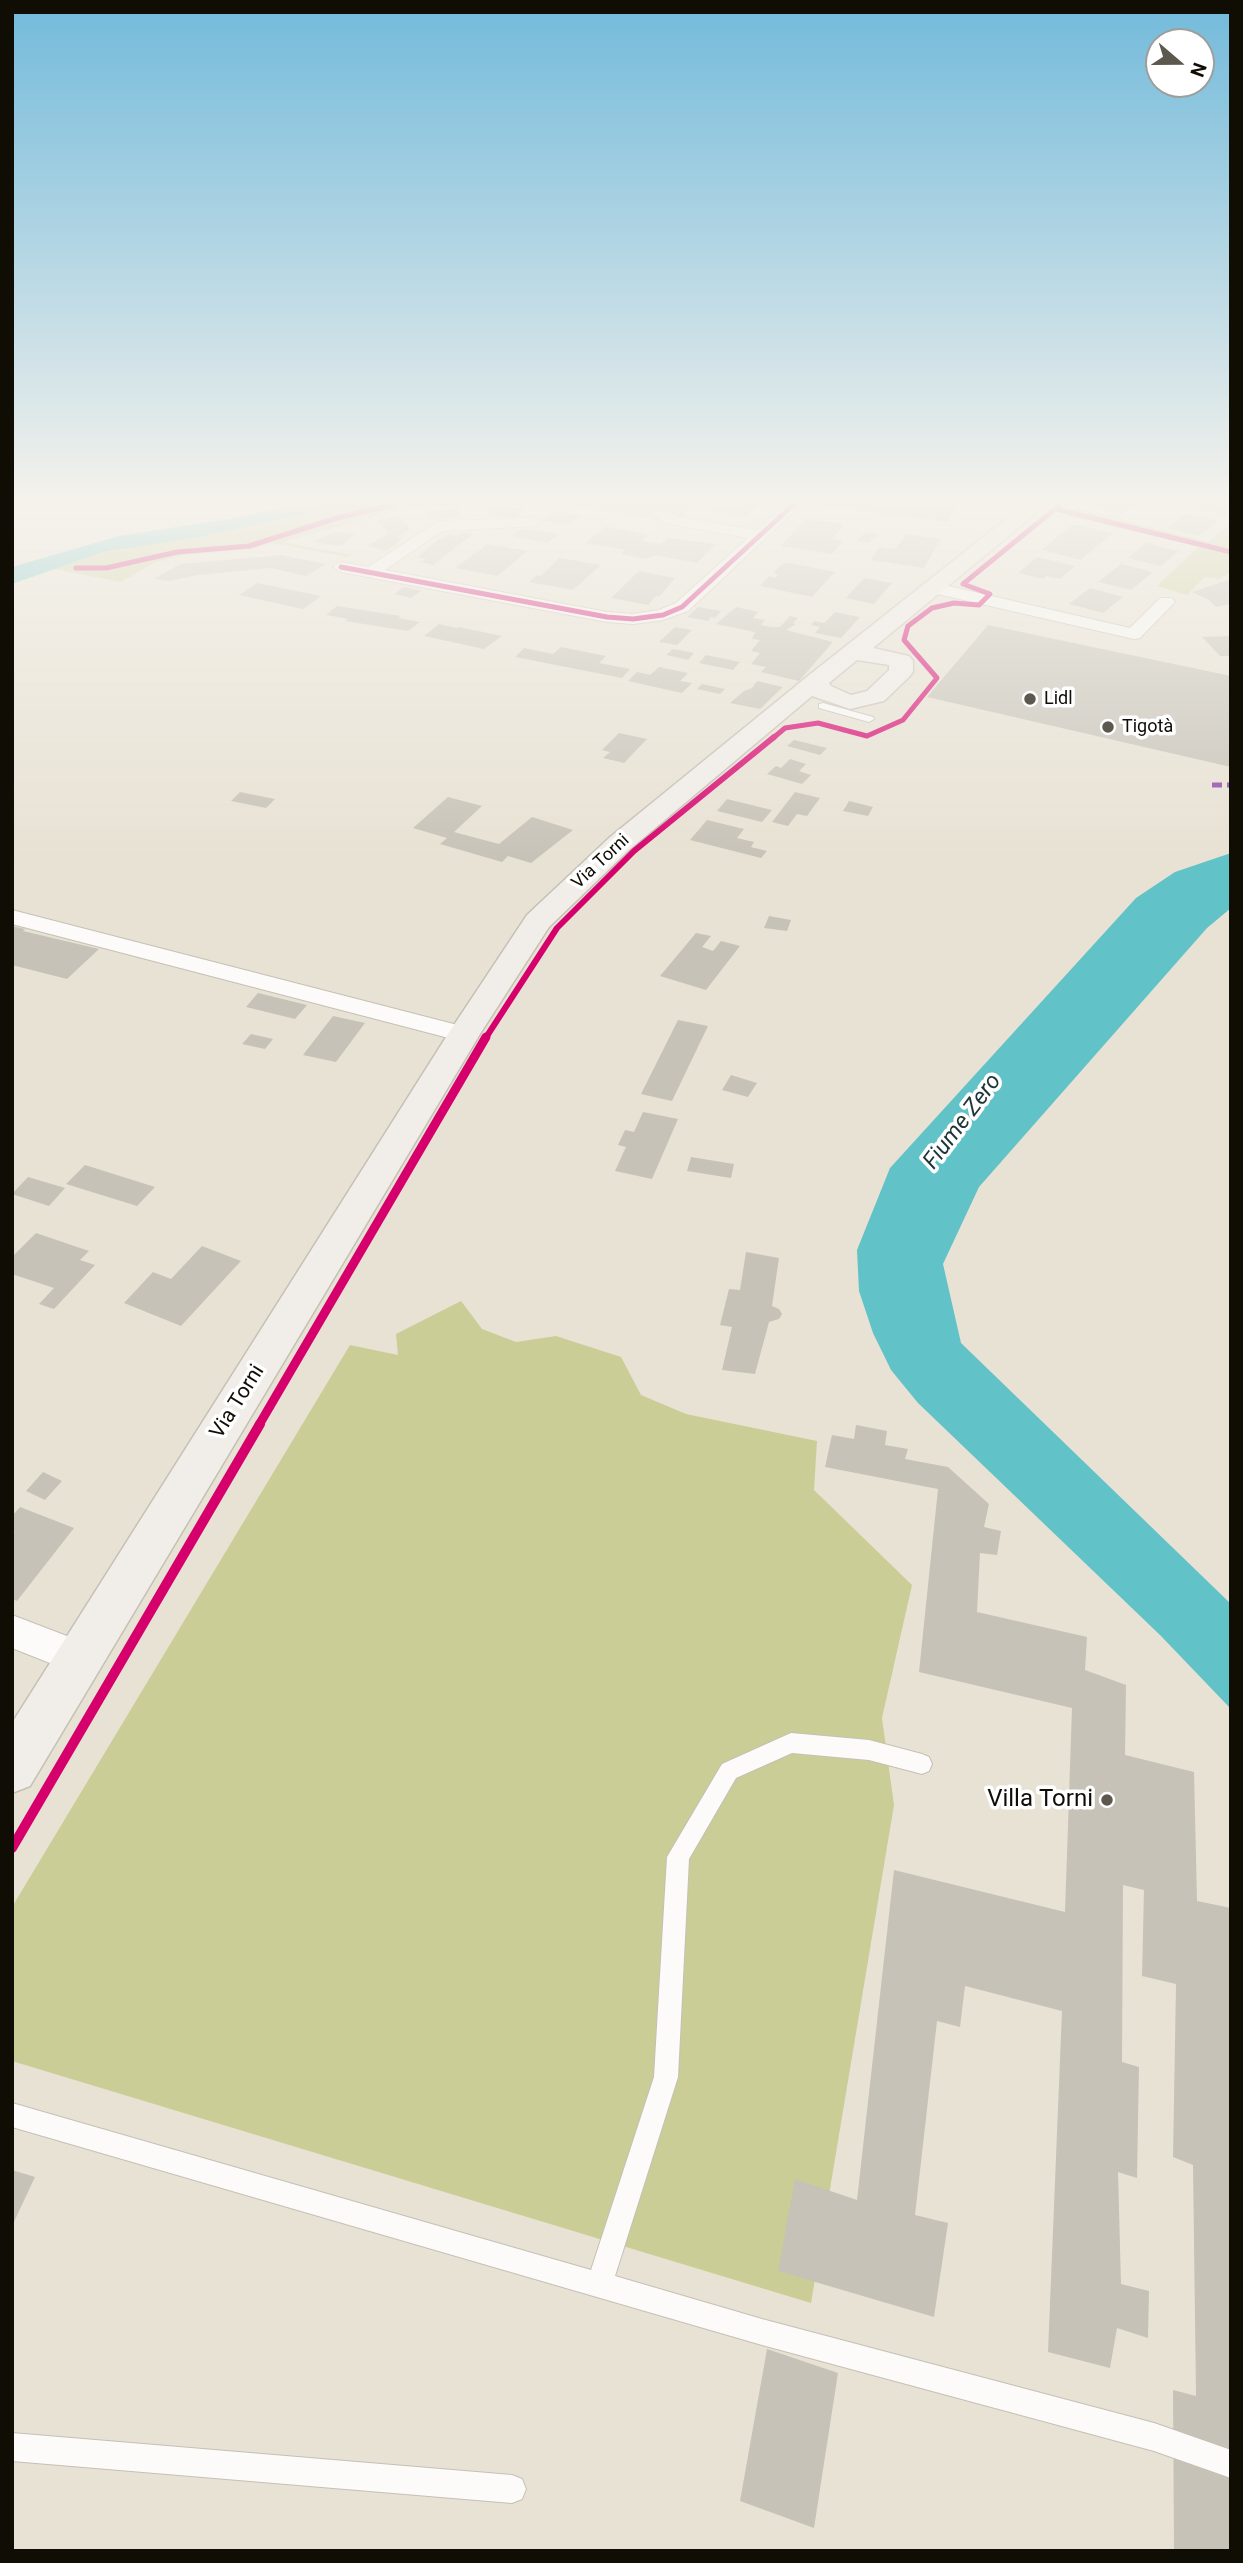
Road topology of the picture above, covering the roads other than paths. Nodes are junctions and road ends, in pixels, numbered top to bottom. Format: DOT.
graph roads {
  1 [pos="890,625"];
  2 [pos="1093,625"];
  3 [pos="1143,625"];
  4 [pos="887,627"];
  5 [pos="852,653"];
  6 [pos="901,661"];
  7 [pos="816,681"];
  8 [pos="835,704"];
  9 [pos="869,719"];
  10 [pos="772,720"];
  11 [pos="12,917"];
  12 [pos="464,1034"];
  13 [pos="12,1631"];
  14 [pos="80,1658"];
  15 [pos="922,1764"];
  16 [pos="12,1769"];
  17 [pos="12,2115"];
  18 [pos="599,2285"];
  19 [pos="12,2447"];
  20 [pos="1231,2464"];
  21 [pos="512,2489"];
  1 -- 4 [label="main road, Via Torni"];
  2 -- 3 [label="street"];
  4 -- 5 [label="main road, Via Torni"];
  4 -- 6 [label="main road"];
  5 -- 6 [label="main road"];
  5 -- 7 [label="main road, Via Torni"];
  6 -- 8 [label="main road, Via Torni"];
  7 -- 8 [label="main road"];
  7 -- 10 [label="main road, Via Torni"];
  8 -- 9 [label="lane"];
  8 -- 10 [label="main road, Via Torni"];
  10 -- 12 [label="main road, Via Torni"];
  11 -- 12 [label="street"];
  12 -- 14 [label="main road, Via Torni"];
  13 -- 14 [label="street"];
  14 -- 16 [label="main road, Via Torni"];
  15 -- 18 [label="lane"];
  17 -- 18 [label="lane"];
  18 -- 20 [label="lane"];
  19 -- 21 [label="lane"];
}
